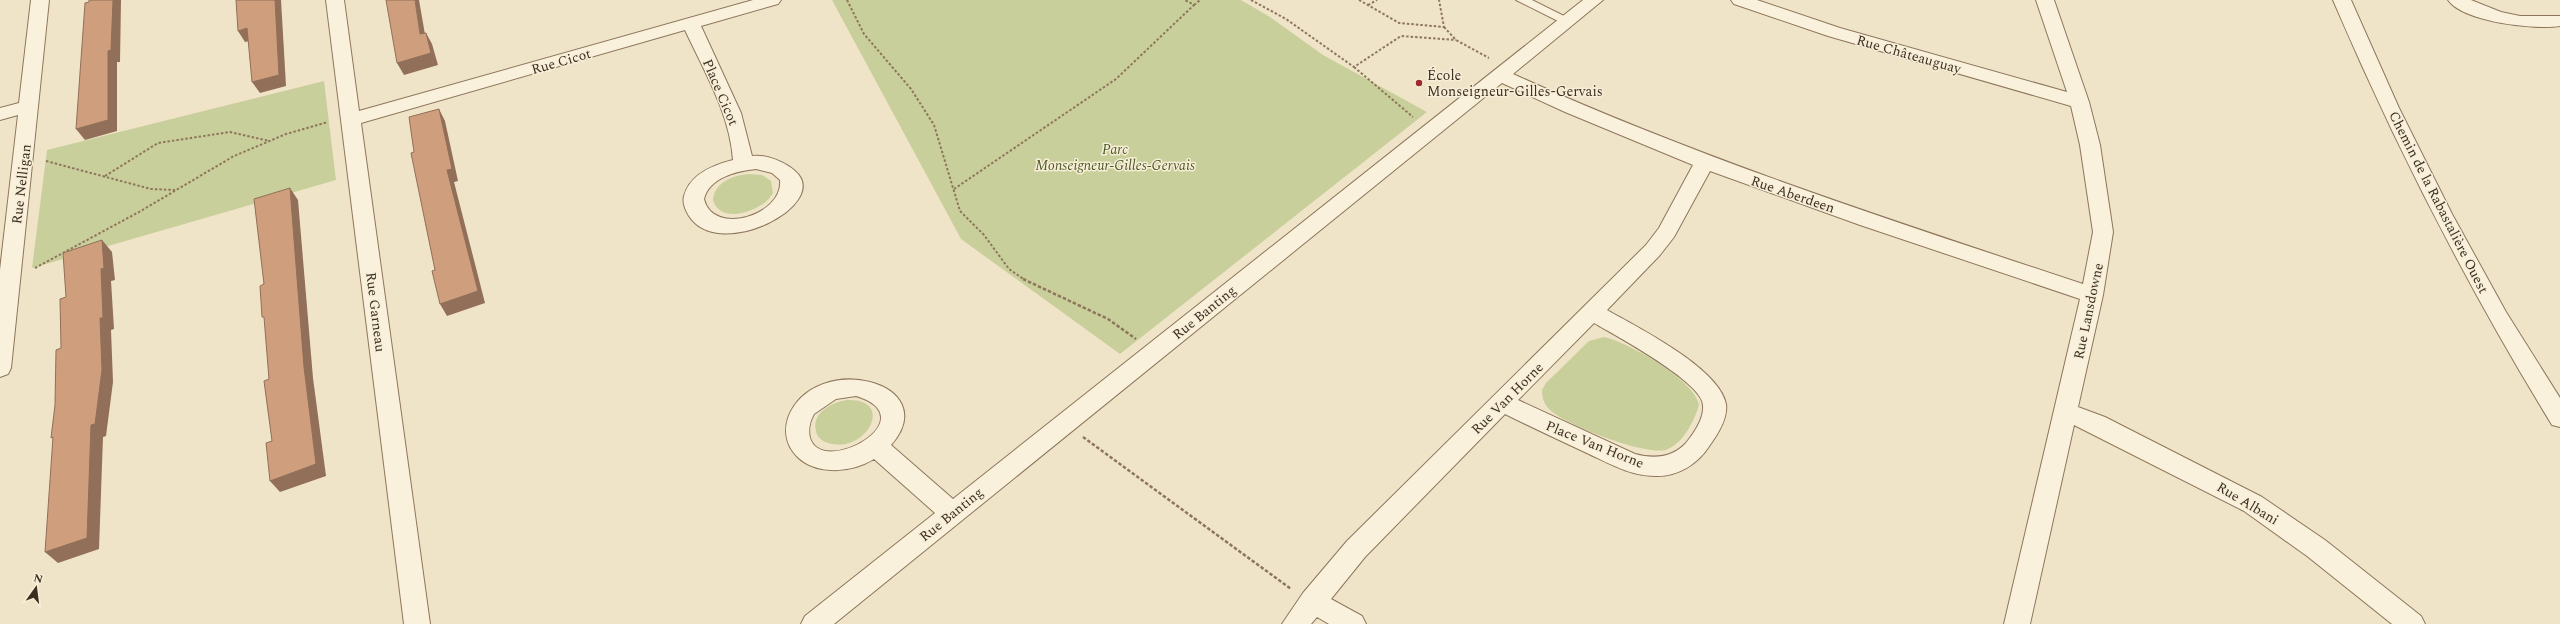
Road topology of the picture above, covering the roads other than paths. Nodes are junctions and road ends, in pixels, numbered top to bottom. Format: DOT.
graph roads {
  1 [pos="40,0"];
  2 [pos="335,0"];
  3 [pos="772,0"];
  4 [pos="1522,0"];
  5 [pos="1594,0"];
  6 [pos="1740,0"];
  7 [pos="2045,0"];
  8 [pos="2342,0"];
  9 [pos="2457,0"];
  10 [pos="1568,21"];
  11 [pos="2560,21"];
  12 [pos="691,24"];
  13 [pos="1498,68"];
  14 [pos="2080,102"];
  15 [pos="30,106"];
  16 [pos="0,114"];
  17 [pos="351,118"];
  18 [pos="743,162"];
  19 [pos="1704,163"];
  20 [pos="5,283"];
  21 [pos="2092,295"];
  22 [pos="1592,312"];
  23 [pos="0,368"];
  24 [pos="1503,403"];
  25 [pos="2066,412"];
  26 [pos="2560,418"];
  27 [pos="876,448"];
  28 [pos="952,513"];
  29 [pos="1302,595"];
  30 [pos="417,624"];
  31 [pos="814,624"];
  32 [pos="1295,624"];
  33 [pos="1353,624"];
  34 [pos="2017,624"];
  35 [pos="2412,624"];
  1 -- 15 [label="street, Rue Nelligan"];
  2 -- 17 [label="street, Rue Garneau"];
  3 -- 12 [label="street, Rue Cicot"];
  4 -- 10 [label="lane"];
  5 -- 10 [label="street, Rue Banting"];
  6 -- 14 [label="street, Rue Châteauguay"];
  7 -- 14 [label="street, Rue Lansdowne"];
  8 -- 26 [label="street, Chemin de la Rabastalière Ouest"];
  9 -- 11 [label="street"];
  10 -- 13 [label="street, Rue Banting"];
  12 -- 17 [label="street, Rue Cicot"];
  12 -- 18 [label="street, Place Cicot"];
  13 -- 19 [label="street, Rue Aberdeen"];
  13 -- 28 [label="street, Rue Banting"];
  14 -- 21 [label="street, Rue Lansdowne"];
  15 -- 16 [label="street"];
  15 -- 20 [label="street, Rue Nelligan"];
  17 -- 30 [label="street, Rue Garneau"];
  18 -- 18 [label="street"];
  19 -- 21 [label="street, Rue Aberdeen"];
  19 -- 22 [label="street, Rue Van Horne"];
  20 -- 23 [label="street, Rue Nelligan"];
  21 -- 25 [label="street, Rue Lansdowne"];
  22 -- 24 [label="street, Rue Van Horne"];
  22 -- 24 [label="street, Place Van Horne"];
  24 -- 29 [label="street, Rue Van Horne"];
  25 -- 34 [label="street, Rue Lansdowne"];
  25 -- 35 [label="street, Rue Albani"];
  27 -- 28 [label="street"];
  28 -- 31 [label="street, Rue Banting"];
  29 -- 32 [label="street, Rue Van Horne"];
  29 -- 33 [label="street"];
}
